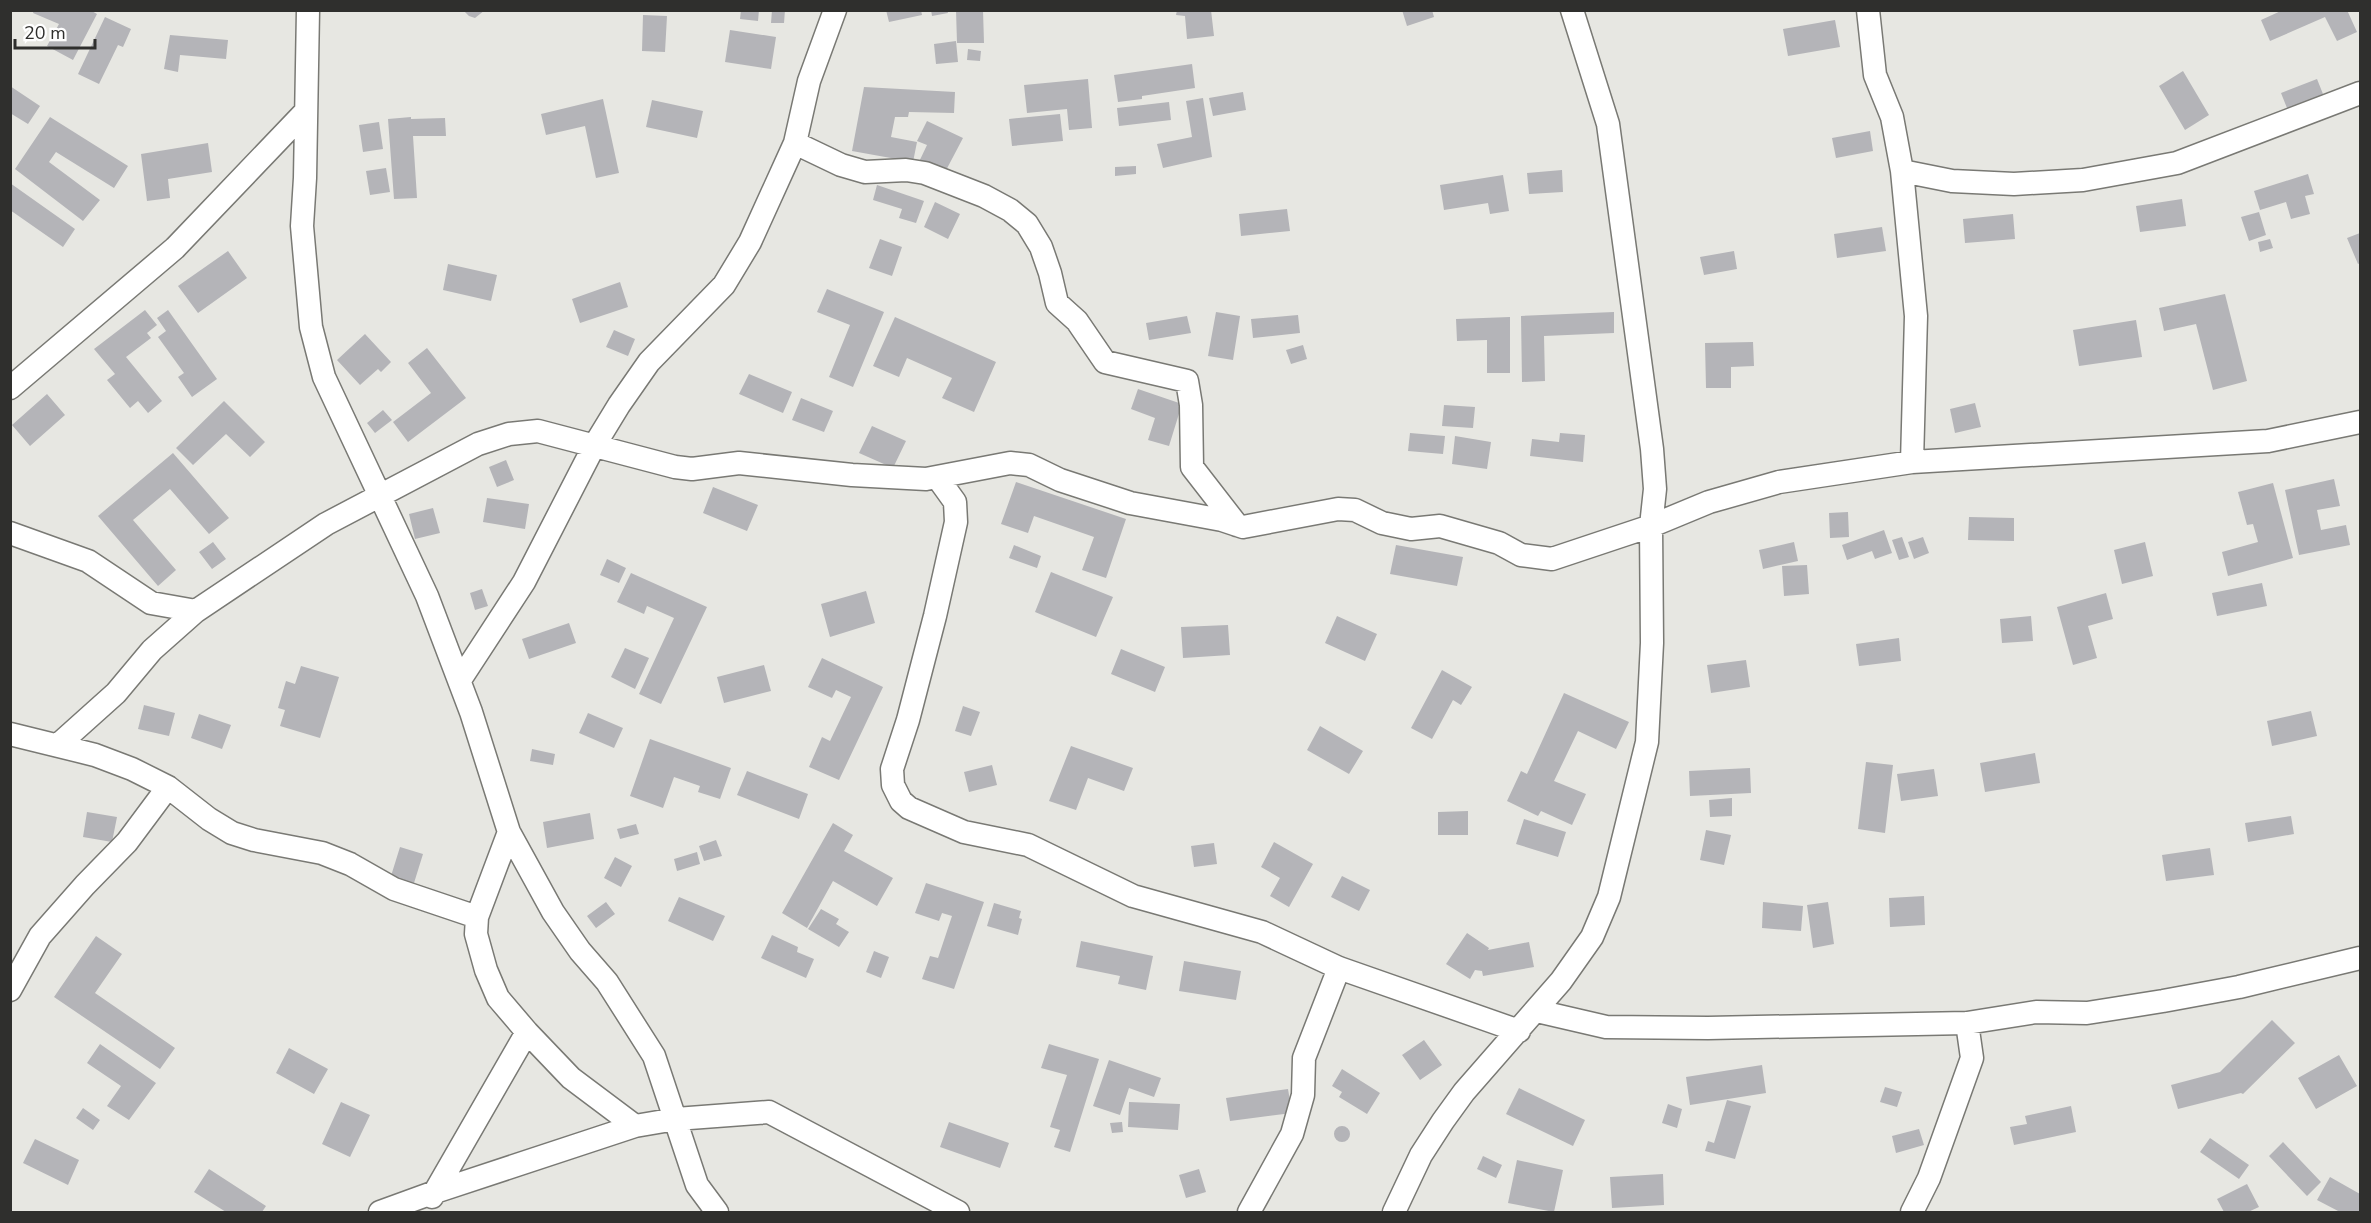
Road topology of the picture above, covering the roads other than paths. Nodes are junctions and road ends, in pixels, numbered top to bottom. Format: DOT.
graph roads {
  1 [pos="308,10"];
  2 [pos="835,10"];
  3 [pos="1572,10"];
  4 [pos="1868,10"];
  5 [pos="2361,93"];
  6 [pos="306,111"];
  7 [pos="795,143"];
  8 [pos="1902,171"];
  9 [pos="10,388"];
  10 [pos="2361,422"];
  11 [pos="594,446"];
  12 [pos="1912,462"];
  13 [pos="937,477"];
  14 [pos="381,497"];
  15 [pos="1237,525"];
  16 [pos="1651,526"];
  17 [pos="10,533"];
  18 [pos="196,611"];
  19 [pos="460,680"];
  20 [pos="10,734"];
  21 [pos="58,745"];
  22 [pos="168,787"];
  23 [pos="509,832"];
  24 [pos="477,917"];
  25 [pos="2361,958"];
  26 [pos="1339,968"];
  27 [pos="10,990"];
  28 [pos="1537,1011"];
  29 [pos="1967,1023"];
  30 [pos="1519,1031"];
  31 [pos="527,1032"];
  32 [pos="676,1119"];
  33 [pos="635,1126"];
  34 [pos="697,1185"];
  35 [pos="435,1192"];
  36 [pos="1400,1207"];
  37 [pos="380,1212"];
  38 [pos="424,1212"];
  39 [pos="704,1212"];
  40 [pos="717,1212"];
  41 [pos="958,1212"];
  42 [pos="1249,1212"];
  43 [pos="1912,1212"];
  1 -- 6 [label="street"];
  2 -- 7 [label="street"];
  3 -- 16 [label="street"];
  4 -- 8 [label="street"];
  5 -- 8 [label="street"];
  6 -- 9 [label="street"];
  6 -- 14 [label="street"];
  7 -- 11 [label="street"];
  7 -- 15 [label="street"];
  8 -- 12 [label="street"];
  10 -- 12 [label="street"];
  11 -- 13 [label="street"];
  11 -- 14 [label="street"];
  11 -- 19 [label="street"];
  12 -- 16 [label="street"];
  13 -- 15 [label="street"];
  13 -- 26 [label="street"];
  14 -- 18 [label="street"];
  14 -- 19 [label="street"];
  15 -- 16 [label="street"];
  16 -- 28 [label="street"];
  17 -- 18 [label="street"];
  18 -- 21 [label="street"];
  19 -- 23 [label="street"];
  20 -- 21 [label="street"];
  21 -- 22 [label="street"];
  22 -- 24 [label="street"];
  22 -- 27 [label="street"];
  23 -- 24 [label="street"];
  23 -- 32 [label="street"];
  24 -- 31 [label="street"];
  25 -- 29 [label="street"];
  26 -- 30 [label="street"];
  26 -- 42 [label="street"];
  28 -- 29 [label="street"];
  28 -- 30 [label="street"];
  29 -- 43 [label="street"];
  30 -- 36 [label="street"];
  31 -- 33 [label="street"];
  31 -- 35 [label="street"];
  32 -- 33 [label="street"];
  32 -- 34 [label="street"];
  32 -- 41 [label="street"];
  33 -- 35 [label="street"];
  34 -- 39 [label="street"];
  34 -- 40 [label="street"];
  35 -- 37 [label="street"];
  35 -- 38 [label="street"];
}
